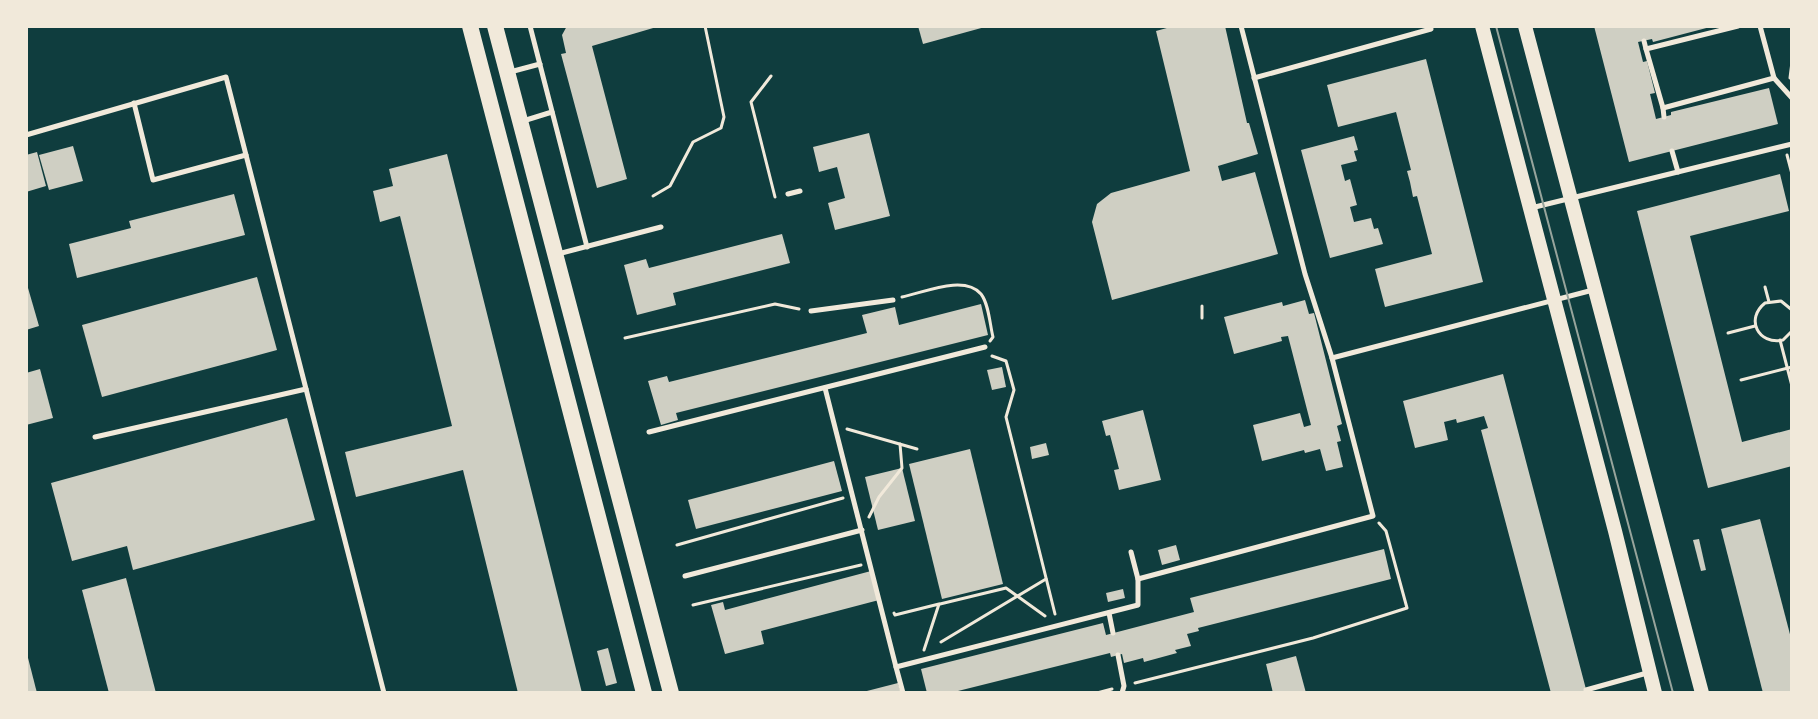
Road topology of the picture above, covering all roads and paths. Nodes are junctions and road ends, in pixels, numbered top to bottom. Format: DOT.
graph roads {
  1 [pos="470,26"];
  2 [pos="495,26"];
  3 [pos="530,26"];
  4 [pos="705,26"];
  5 [pos="1241,26"];
  6 [pos="1482,26"];
  7 [pos="1525,26"];
  8 [pos="1738,26"];
  9 [pos="1760,26"];
  10 [pos="1431,29"];
  11 [pos="1644,41"];
  12 [pos="1646,49"];
  13 [pos="540,64"];
  14 [pos="507,73"];
  15 [pos="771,76"];
  16 [pos="1254,78"];
  17 [pos="1774,78"];
  18 [pos="1792,98"];
  19 [pos="134,103"];
  20 [pos="1663,108"];
  21 [pos="552,112"];
  22 [pos="1664,117"];
  23 [pos="520,122"];
  24 [pos="26,135"];
  25 [pos="1792,144"];
  26 [pos="1785,145"];
  27 [pos="1672,151"];
  28 [pos="246,155"];
  29 [pos="1678,172"];
  30 [pos="1792,174"];
  31 [pos="800,191"];
  32 [pos="788,194"];
  33 [pos="653,196"];
  34 [pos="775,197"];
  35 [pos="1570,198"];
  36 [pos="1530,208"];
  37 [pos="661,227"];
  38 [pos="587,247"];
  39 [pos="555,255"];
  40 [pos="1765,287"];
  41 [pos="1594,290"];
  42 [pos="893,300"];
  43 [pos="1554,300"];
  44 [pos="1769,302"];
  45 [pos="1202,306"];
  46 [pos="1792,310"];
  47 [pos="811,311"];
  48 [pos="1202,318"];
  49 [pos="1755,326"];
  50 [pos="1792,331"];
  51 [pos="1728,333"];
  52 [pos="625,338"];
  53 [pos="1780,340"];
  54 [pos="985,347"];
  55 [pos="1332,358"];
  56 [pos="1790,368"];
  57 [pos="1741,380"];
  58 [pos="1792,386"];
  59 [pos="825,388"];
  60 [pos="306,389"];
  61 [pos="649,432"];
  62 [pos="95,437"];
  63 [pos="850,441"];
  64 [pos="900,444"];
  65 [pos="917,449"];
  66 [pos="852,496"];
  67 [pos="1373,516"];
  68 [pos="862,530"];
  69 [pos="677,545"];
  70 [pos="1131,552"];
  71 [pos="870,563"];
  72 [pos="685,576"];
  73 [pos="1046,579"];
  74 [pos="1138,579"];
  75 [pos="1019,597"];
  76 [pos="891,602"];
  77 [pos="939,604"];
  78 [pos="693,605"];
  79 [pos="1109,613"];
  80 [pos="1058,626"];
  81 [pos="1113,633"];
  82 [pos="1118,655"];
  83 [pos="920,661"];
  84 [pos="896,667"];
  85 [pos="1650,672"];
  86 [pos="1124,686"];
  87 [pos="1586,690"];
  88 [pos="384,693"];
  89 [pos="644,693"];
  90 [pos="671,693"];
  91 [pos="903,693"];
  92 [pos="1122,693"];
  93 [pos="1655,693"];
  94 [pos="1702,693"];
  1 -- 89 [label="main road"];
  2 -- 14 [label="main road"];
  3 -- 13 [label="lane"];
  4 -- 33 [label="path"];
  5 -- 16 [label="lane"];
  6 -- 36 [label="main road"];
  7 -- 35 [label="main road"];
  8 -- 12 [label="lane"];
  9 -- 17 [label="lane"];
  10 -- 16 [label="lane"];
  11 -- 12 [label="lane"];
  12 -- 20 [label="lane"];
  13 -- 14 [label="lane"];
  13 -- 21 [label="lane"];
  14 -- 23 [label="main road"];
  15 -- 34 [label="path"];
  16 -- 55 [label="lane"];
  17 -- 18 [label="lane"];
  17 -- 20 [label="lane"];
  19 -- 24 [label="lane"];
  19 -- 28 [label="lane"];
  19 -- 28 [label="lane"];
  20 -- 22 [label="lane"];
  21 -- 23 [label="lane"];
  21 -- 38 [label="lane"];
  23 -- 39 [label="main road"];
  25 -- 26 [label="lane"];
  26 -- 29 [label="lane"];
  26 -- 30 [label="path"];
  27 -- 29 [label="lane"];
  28 -- 60 [label="lane"];
  29 -- 35 [label="lane"];
  31 -- 32 [label="lane"];
  35 -- 36 [label="lane"];
  35 -- 41 [label="main road"];
  36 -- 43 [label="main road"];
  37 -- 38 [label="lane"];
  38 -- 39 [label="lane"];
  39 -- 90 [label="main road"];
  40 -- 44 [label="path"];
  41 -- 43 [label="lane"];
  41 -- 94 [label="main road"];
  42 -- 47 [label="lane"];
  42 -- 54 [label="path"];
  43 -- 55 [label="lane"];
  43 -- 85 [label="main road"];
  44 -- 46 [label="path"];
  44 -- 49 [label="path"];
  45 -- 48 [label="path"];
  47 -- 52 [label="path"];
  49 -- 51 [label="path"];
  49 -- 53 [label="path"];
  50 -- 53 [label="path"];
  53 -- 56 [label="path"];
  54 -- 59 [label="lane"];
  54 -- 73 [label="path"];
  55 -- 67 [label="lane"];
  56 -- 57 [label="path"];
  56 -- 58 [label="path"];
  59 -- 61 [label="lane"];
  59 -- 66 [label="lane"];
  60 -- 62 [label="lane"];
  60 -- 88 [label="lane"];
  63 -- 64 [label="path"];
  64 -- 65 [label="path"];
  64 -- 66 [label="path"];
  66 -- 68 [label="lane"];
  66 -- 69 [label="path"];
  67 -- 74 [label="lane"];
  67 -- 86 [label="path"];
  68 -- 71 [label="lane"];
  68 -- 72 [label="lane"];
  70 -- 74 [label="lane"];
  71 -- 78 [label="path"];
  71 -- 84 [label="lane"];
  73 -- 75 [label="path"];
  73 -- 80 [label="path"];
  74 -- 79 [label="lane"];
  75 -- 77 [label="path"];
  75 -- 80 [label="path"];
  75 -- 83 [label="path"];
  76 -- 77 [label="path"];
  77 -- 83 [label="path"];
  79 -- 80 [label="lane"];
  79 -- 81 [label="lane"];
  80 -- 83 [label="lane"];
  82 -- 86 [label="lane"];
  83 -- 84 [label="lane"];
  84 -- 91 [label="lane"];
  85 -- 87 [label="lane"];
  85 -- 93 [label="main road"];
  86 -- 92 [label="lane"];
}
